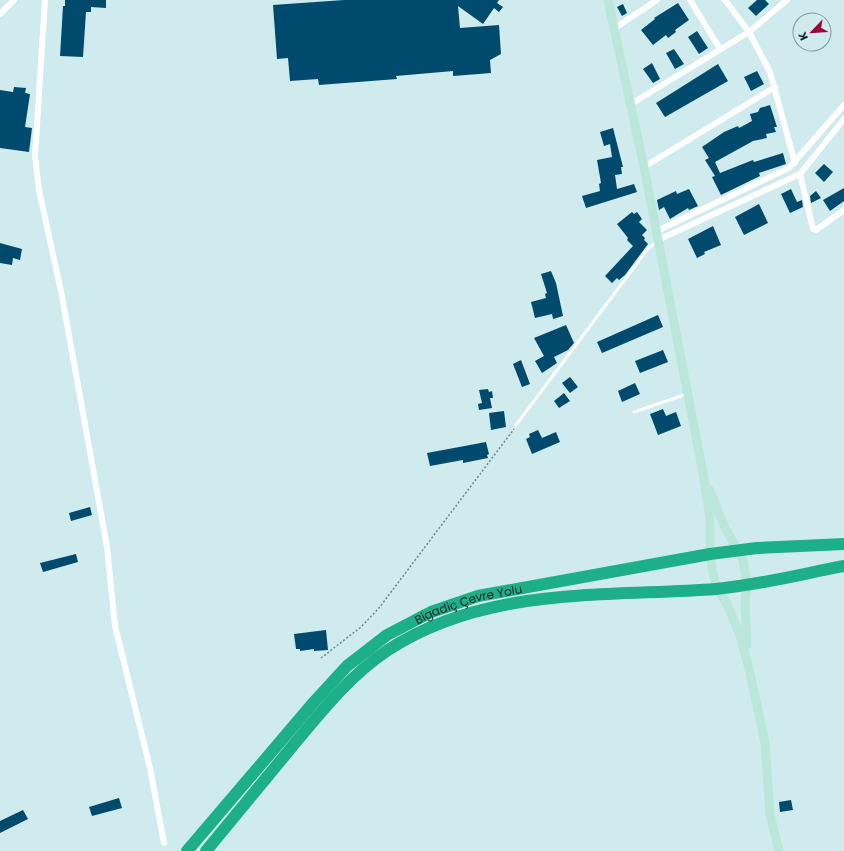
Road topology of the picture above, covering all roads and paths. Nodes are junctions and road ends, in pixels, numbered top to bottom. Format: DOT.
graph roads {
  1 [pos="14,0"];
  2 [pos="45,0"];
  3 [pos="608,0"];
  4 [pos="657,0"];
  5 [pos="690,0"];
  6 [pos="725,0"];
  7 [pos="786,0"];
  8 [pos="0,14"];
  9 [pos="615,28"];
  10 [pos="749,32"];
  11 [pos="720,49"];
  12 [pos="775,87"];
  13 [pos="631,104"];
  14 [pos="844,105"];
  15 [pos="844,119"];
  16 [pos="795,163"];
  17 [pos="644,166"];
  18 [pos="800,174"];
  19 [pos="844,210"];
  20 [pos="658,236"];
  21 [pos="687,394"];
  22 [pos="634,412"];
  23 [pos="516,425"];
  24 [pos="703,473"];
  25 [pos="844,544"];
  26 [pos="738,550"];
  27 [pos="710,554"];
  28 [pos="844,566"];
  29 [pos="747,585"];
  30 [pos="717,588"];
  31 [pos="321,658"];
  32 [pos="750,672"];
  33 [pos="164,843"];
  34 [pos="188,851"];
  35 [pos="206,851"];
  36 [pos="779,851"];
  1 -- 8 [label="street"];
  2 -- 33 [label="street"];
  3 -- 9 [label="street"];
  4 -- 9 [label="street"];
  5 -- 11 [label="street"];
  6 -- 10 [label="street"];
  7 -- 10 [label="street"];
  9 -- 13 [label="street"];
  10 -- 11 [label="street"];
  10 -- 12 [label="street"];
  11 -- 13 [label="street"];
  12 -- 16 [label="street"];
  12 -- 17 [label="street"];
  13 -- 17 [label="street"];
  14 -- 16 [label="street"];
  15 -- 18 [label="street"];
  16 -- 20 [label="street"];
  17 -- 20 [label="street"];
  18 -- 19 [label="street"];
  18 -- 20 [label="street"];
  20 -- 21 [label="street"];
  20 -- 23 [label="lane"];
  21 -- 22 [label="lane"];
  21 -- 24 [label="street"];
  23 -- 31 [label="path"];
  24 -- 26 [label="street"];
  24 -- 27 [label="street"];
  25 -- 26 [label="highway, Bigadiç Çevre Yolu"];
  26 -- 27 [label="highway, Bigadiç Çevre Yolu"];
  26 -- 29 [label="street"];
  27 -- 30 [label="street"];
  27 -- 34 [label="highway, Bigadiç Çevre Yolu"];
  28 -- 29 [label="highway, Bigadiç Çevre Yolu"];
  29 -- 30 [label="highway, Bigadiç Çevre Yolu"];
  29 -- 32 [label="street"];
  30 -- 32 [label="street"];
  30 -- 35 [label="highway, Bigadiç Çevre Yolu"];
  32 -- 36 [label="street"];
}
